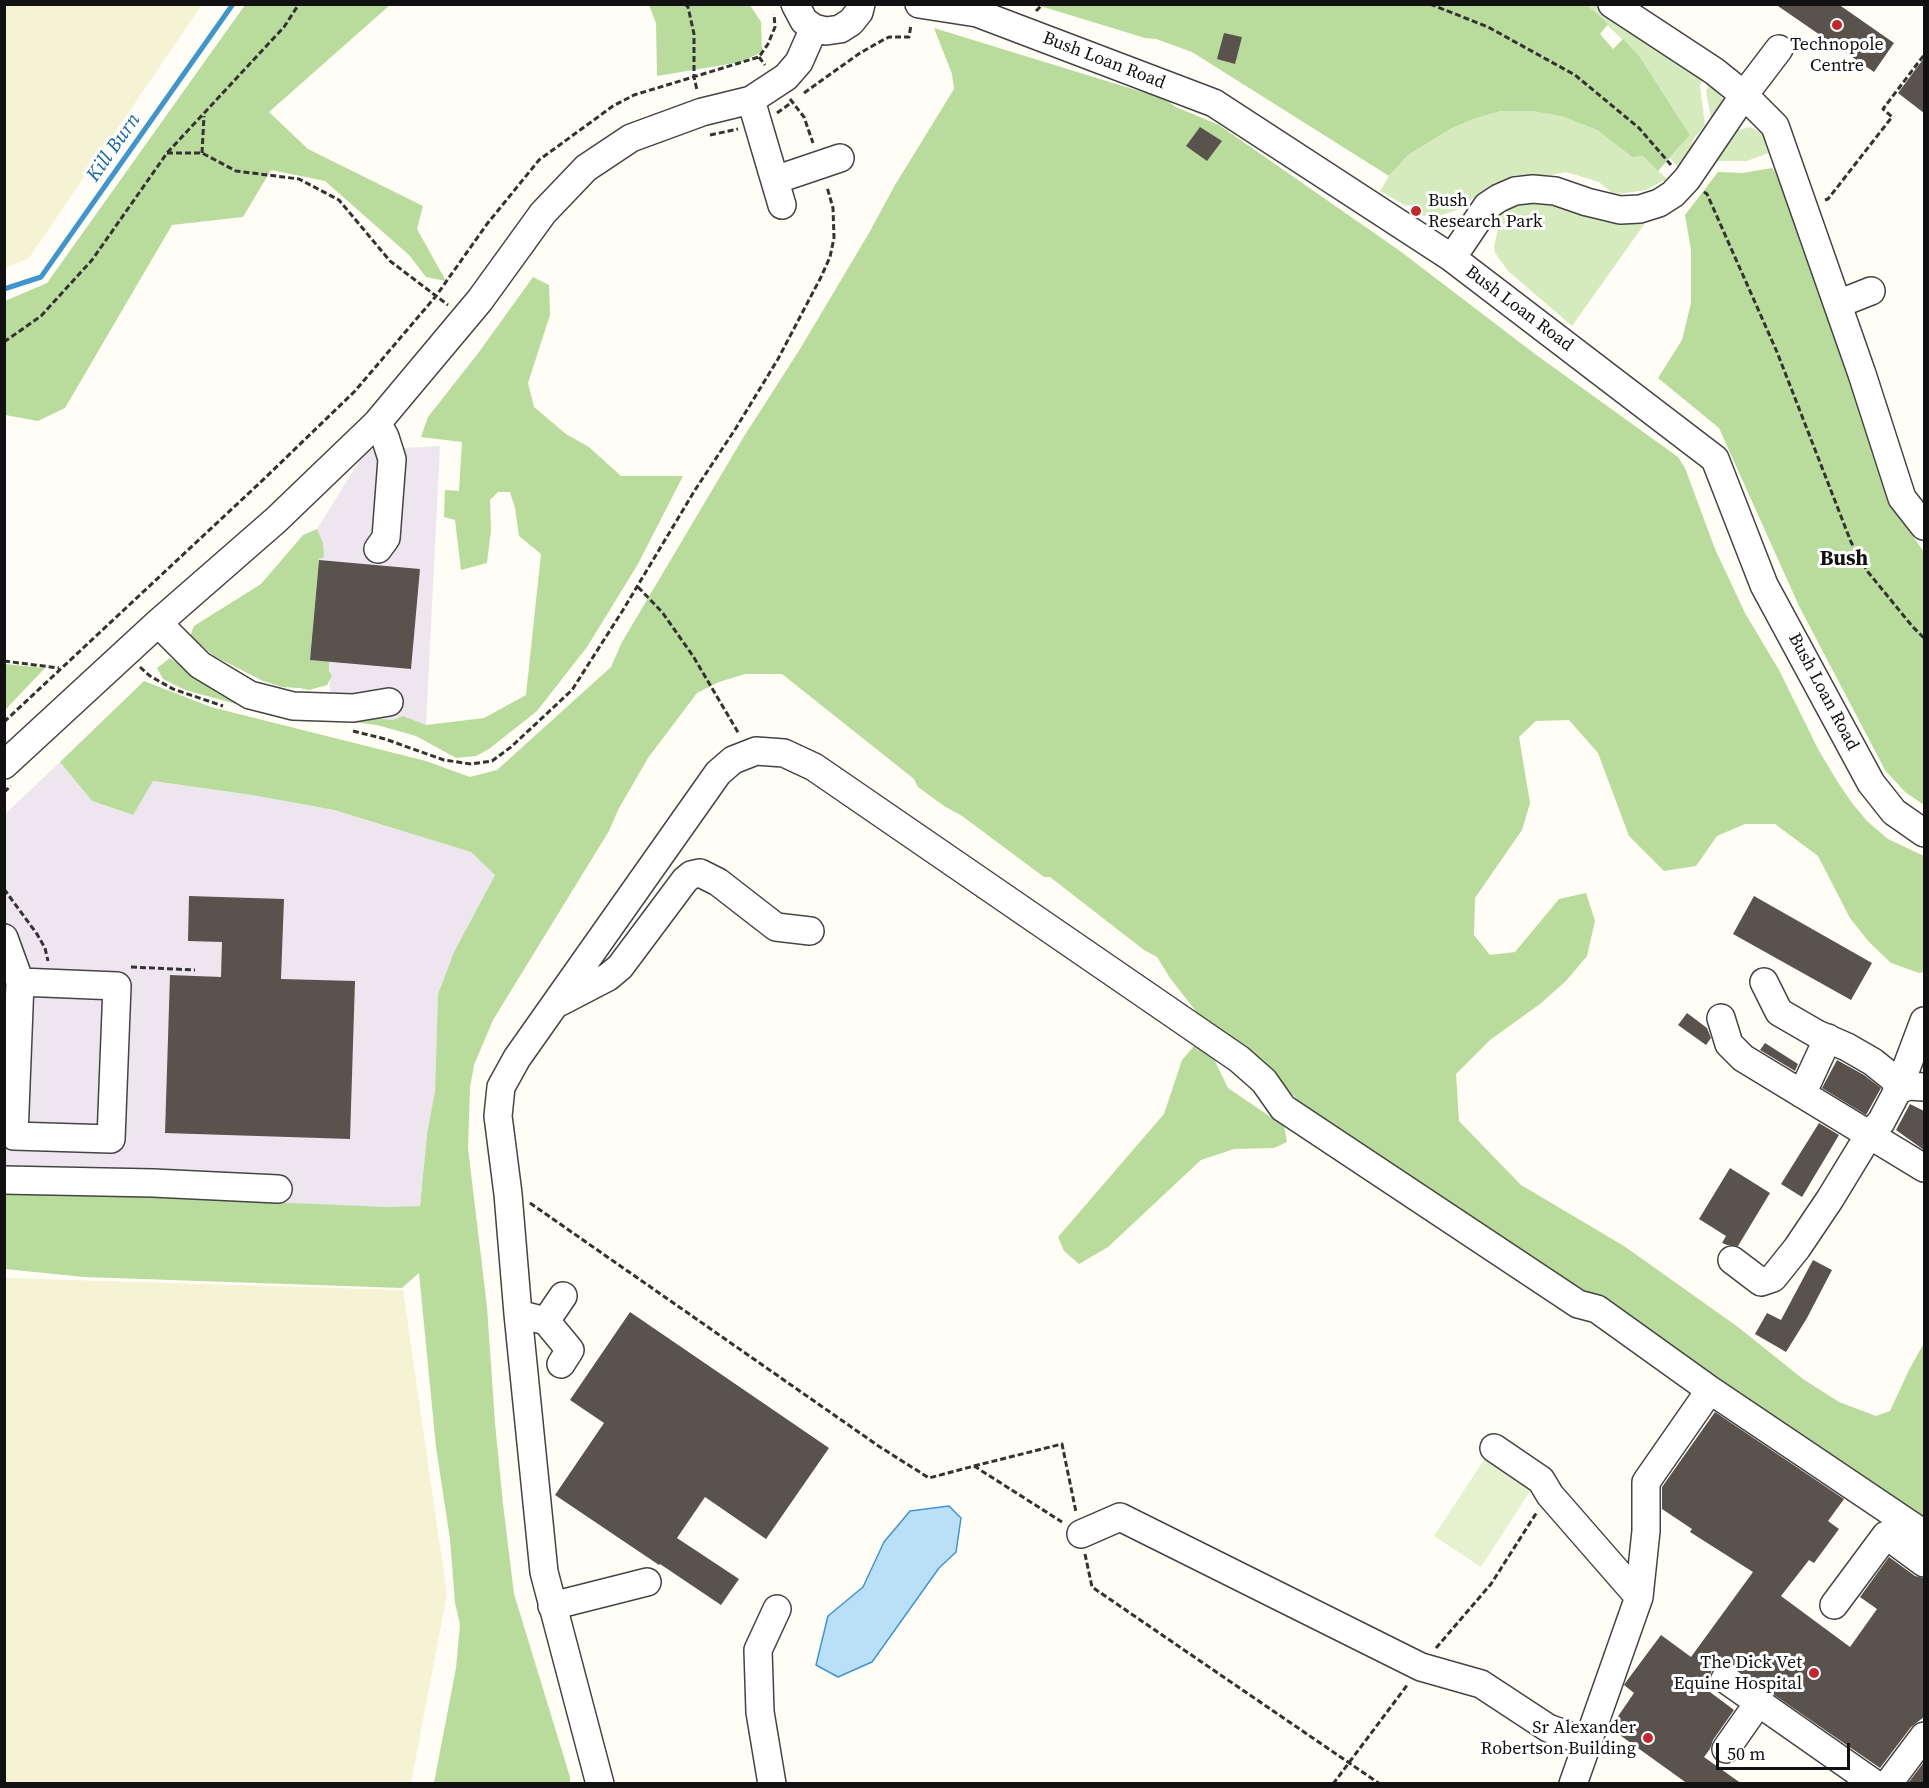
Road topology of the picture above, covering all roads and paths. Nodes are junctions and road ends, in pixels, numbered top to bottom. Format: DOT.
graph roads {
  1 [pos="299,4"];
  2 [pos="685,4"];
  3 [pos="861,4"];
  4 [pos="1430,4"];
  5 [pos="1612,4"];
  6 [pos="784,6"];
  7 [pos="916,10"];
  8 [pos="814,28"];
  9 [pos="1779,49"];
  10 [pos="1924,55"];
  11 [pos="694,77"];
  12 [pos="1744,95"];
  13 [pos="751,100"];
  14 [pos="702,112"];
  15 [pos="204,114"];
  16 [pos="167,153"];
  17 [pos="202,153"];
  18 [pos="830,161"];
  19 [pos="1687,179"];
  20 [pos="1826,200"];
  21 [pos="1452,258"];
  22 [pos="1871,291"];
  23 [pos="436,296"];
  24 [pos="1838,304"];
  25 [pos="4,342"];
  26 [pos="377,423"];
  27 [pos="1924,526"];
  28 [pos="378,549"];
  29 [pos="638,587"];
  30 [pos="158,622"];
  31 [pos="605,638"];
  32 [pos="1924,638"];
  33 [pos="4,661"];
  34 [pos="60,668"];
  35 [pos="389,702"];
  36 [pos="4,722"];
  37 [pos="732,738"];
  38 [pos="4,765"];
  39 [pos="1924,833"];
  40 [pos="4,889"];
  41 [pos="810,931"];
  42 [pos="4,938"];
  43 [pos="49,964"];
  44 [pos="128,967"];
  45 [pos="195,970"];
  46 [pos="20,982"];
  47 [pos="1764,982"];
  48 [pos="553,1006"];
  49 [pos="1721,1018"];
  50 [pos="1924,1021"];
  51 [pos="1828,1038"];
  52 [pos="1924,1087"];
  53 [pos="1898,1089"];
  54 [pos="1802,1094"];
  55 [pos="1869,1135"];
  56 [pos="1924,1168"];
  57 [pos="4,1180"];
  58 [pos="278,1189"];
  59 [pos="508,1194"];
  60 [pos="1732,1260"];
  61 [pos="563,1296"];
  62 [pos="518,1314"];
  63 [pos="546,1321"];
  64 [pos="561,1364"];
  65 [pos="1710,1390"];
  66 [pos="1494,1448"];
  67 [pos="974,1466"];
  68 [pos="1550,1496"];
  69 [pos="1081,1534"];
  70 [pos="1924,1534"];
  71 [pos="1924,1563"];
  72 [pos="647,1582"];
  73 [pos="1639,1597"];
  74 [pos="1834,1605"];
  75 [pos="552,1606"];
  76 [pos="777,1610"];
  77 [pos="1421,1667"];
  78 [pos="1725,1679"];
  79 [pos="1759,1702"];
  80 [pos="1924,1736"];
  81 [pos="1587,1742"];
  82 [pos="1726,1749"];
  83 [pos="1347,1763"];
  84 [pos="600,1784"];
  85 [pos="772,1784"];
  86 [pos="1334,1784"];
  87 [pos="1380,1784"];
  88 [pos="1573,1784"];
  89 [pos="1875,1784"];
  90 [pos="1888,1784"];
  1 -- 15 [label="path"];
  2 -- 11 [label="path"];
  3 -- 8 [label="street"];
  4 -- 19 [label="path"];
  5 -- 12 [label="street"];
  6 -- 8 [label="street"];
  6 -- 11 [label="path"];
  7 -- 18 [label="path"];
  7 -- 21 [label="street, Bush Loan Road"];
  8 -- 13 [label="street"];
  9 -- 12 [label="street"];
  10 -- 20 [label="path"];
  11 -- 14 [label="path"];
  11 -- 23 [label="path"];
  12 -- 19 [label="street"];
  12 -- 24 [label="street"];
  13 -- 14 [label="street"];
  13 -- 18 [label="street"];
  14 -- 26 [label="street"];
  15 -- 16 [label="path"];
  15 -- 17 [label="path"];
  16 -- 17 [label="path"];
  16 -- 25 [label="path"];
  17 -- 23 [label="path"];
  18 -- 29 [label="path"];
  19 -- 21 [label="street"];
  19 -- 32 [label="path"];
  21 -- 39 [label="street, Bush Loan Road"];
  22 -- 24 [label="street"];
  23 -- 34 [label="path"];
  24 -- 27 [label="street"];
  26 -- 28 [label="street"];
  26 -- 30 [label="street"];
  29 -- 31 [label="path"];
  29 -- 37 [label="path"];
  30 -- 35 [label="street"];
  30 -- 38 [label="street"];
  33 -- 34 [label="path"];
  34 -- 36 [label="path"];
  40 -- 43 [label="path"];
  41 -- 48 [label="street"];
  42 -- 46 [label="street"];
  44 -- 45 [label="path"];
  46 -- 46 [label="street"];
  47 -- 51 [label="street"];
  48 -- 59 [label="street"];
  48 -- 65 [label="street"];
  49 -- 54 [label="street"];
  50 -- 53 [label="street"];
  51 -- 53 [label="street"];
  51 -- 54 [label="street"];
  52 -- 53 [label="street"];
  53 -- 55 [label="street"];
  54 -- 55 [label="street"];
  55 -- 56 [label="street"];
  55 -- 60 [label="street"];
  57 -- 58 [label="street"];
  59 -- 62 [label="street"];
  59 -- 67 [label="path"];
  61 -- 63 [label="street"];
  62 -- 63 [label="street"];
  62 -- 75 [label="street"];
  63 -- 64 [label="street"];
  65 -- 70 [label="street"];
  65 -- 73 [label="street"];
  66 -- 68 [label="street"];
  67 -- 69 [label="path"];
  67 -- 69 [label="path"];
  68 -- 73 [label="street"];
  68 -- 77 [label="path"];
  69 -- 77 [label="street"];
  69 -- 83 [label="path"];
  71 -- 74 [label="street"];
  72 -- 75 [label="street"];
  73 -- 81 [label="street"];
  75 -- 84 [label="street"];
  76 -- 85 [label="street"];
  77 -- 81 [label="street"];
  77 -- 83 [label="path"];
  78 -- 79 [label="street"];
  79 -- 82 [label="street"];
  79 -- 89 [label="street"];
  80 -- 90 [label="street"];
  81 -- 88 [label="street"];
  83 -- 86 [label="path"];
  83 -- 87 [label="path"];
}
